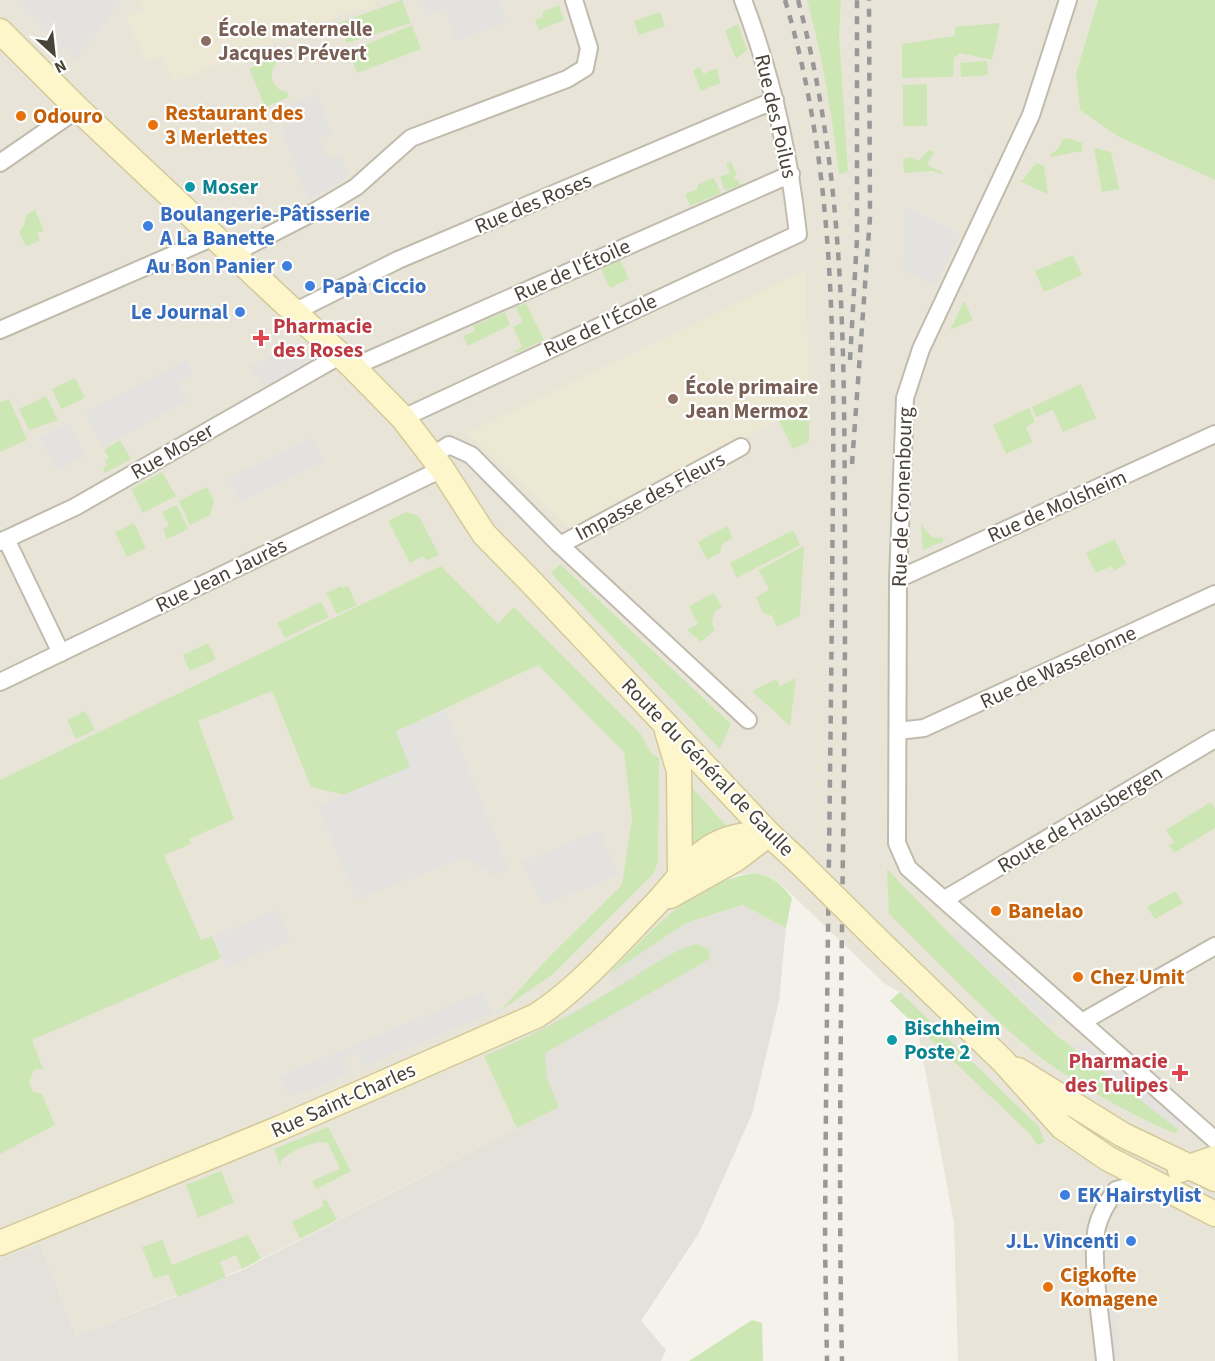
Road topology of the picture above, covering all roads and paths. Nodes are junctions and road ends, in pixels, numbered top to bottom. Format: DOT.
graph roads {
  1 [pos="574,0"];
  2 [pos="743,0"];
  3 [pos="1068,0"];
  4 [pos="0,31"];
  5 [pos="775,100"];
  6 [pos="78,109"];
  7 [pos="0,164"];
  8 [pos="791,174"];
  9 [pos="798,234"];
  10 [pos="213,237"];
  11 [pos="232,254"];
  12 [pos="294,312"];
  13 [pos="0,330"];
  14 [pos="347,361"];
  15 [pos="403,418"];
  16 [pos="1215,434"];
  17 [pos="741,447"];
  18 [pos="437,462"];
  19 [pos="3,540"];
  20 [pos="560,545"];
  21 [pos="898,579"];
  22 [pos="1215,594"];
  23 [pos="61,653"];
  24 [pos="0,682"];
  25 [pos="662,720"];
  26 [pos="748,720"];
  27 [pos="898,731"];
  28 [pos="1215,739"];
  29 [pos="769,834"];
  30 [pos="680,873"];
  31 [pos="945,899"];
  32 [pos="653,907"];
  33 [pos="1215,946"];
  34 [pos="1082,1022"];
  35 [pos="1003,1061"];
  36 [pos="1215,1140"];
  37 [pos="1215,1158"];
  38 [pos="1190,1167"];
  39 [pos="1215,1179"];
  40 [pos="1150,1181"];
  41 [pos="1215,1214"];
  42 [pos="0,1243"];
  43 [pos="1105,1361"];
  1 -- 11 [label="street"];
  2 -- 5 [label="street, Rue des Poilus"];
  3 -- 21 [label="street, Rue de Cronenbourg"];
  4 -- 6 [label="main road, Route du Général de Gaulle"];
  5 -- 8 [label="street, Rue des Poilus"];
  5 -- 12 [label="street, Rue des Roses"];
  6 -- 7 [label="street"];
  6 -- 10 [label="main road, Route du Général de Gaulle"];
  8 -- 9 [label="street, Rue des Poilus"];
  8 -- 14 [label="street, Rue de l'Étoile"];
  9 -- 15 [label="street, Rue de l'École"];
  10 -- 11 [label="main road, Route du Général de Gaulle"];
  10 -- 13 [label="street"];
  11 -- 12 [label="main road, Route du Général de Gaulle"];
  12 -- 14 [label="main road, Route du Général de Gaulle"];
  14 -- 15 [label="main road, Route du Général de Gaulle"];
  14 -- 19 [label="street, Rue Moser"];
  15 -- 18 [label="main road, Route du Général de Gaulle"];
  16 -- 21 [label="street, Rue de Molsheim"];
  17 -- 20 [label="street, Impasse des Fleurs"];
  18 -- 20 [label="street"];
  18 -- 23 [label="street, Rue Jean Jaurès"];
  18 -- 25 [label="main road, Route du Général de Gaulle"];
  19 -- 23 [label="street"];
  20 -- 26 [label="street"];
  21 -- 27 [label="street, Rue de Cronenbourg"];
  22 -- 27 [label="street, Rue de Wasselonne"];
  23 -- 24 [label="street, Rue Jean Jaurès"];
  25 -- 29 [label="main road, Route du Général de Gaulle"];
  25 -- 30 [label="main road"];
  27 -- 31 [label="street, Rue de Cronenbourg"];
  28 -- 31 [label="street, Route de Hausbergen"];
  29 -- 30 [label="main road, Rue Saint-Charles"];
  29 -- 32 [label="main road, Rue Saint-Charles"];
  29 -- 35 [label="main road, Route du Général de Gaulle, bridge"];
  30 -- 32 [label="main road, Rue Saint-Charles"];
  31 -- 34 [label="street"];
  32 -- 42 [label="main road, Rue Saint-Charles"];
  33 -- 34 [label="street"];
  34 -- 36 [label="street"];
  35 -- 38 [label="main road, Route du Général de Gaulle"];
  35 -- 40 [label="main road, Route du Général de Gaulle"];
  37 -- 38 [label="main road"];
  38 -- 39 [label="main road, Route du Général de Gaulle"];
  38 -- 40 [label="main road"];
  40 -- 41 [label="main road, Route du Général de Gaulle"];
  40 -- 43 [label="street"];
}
